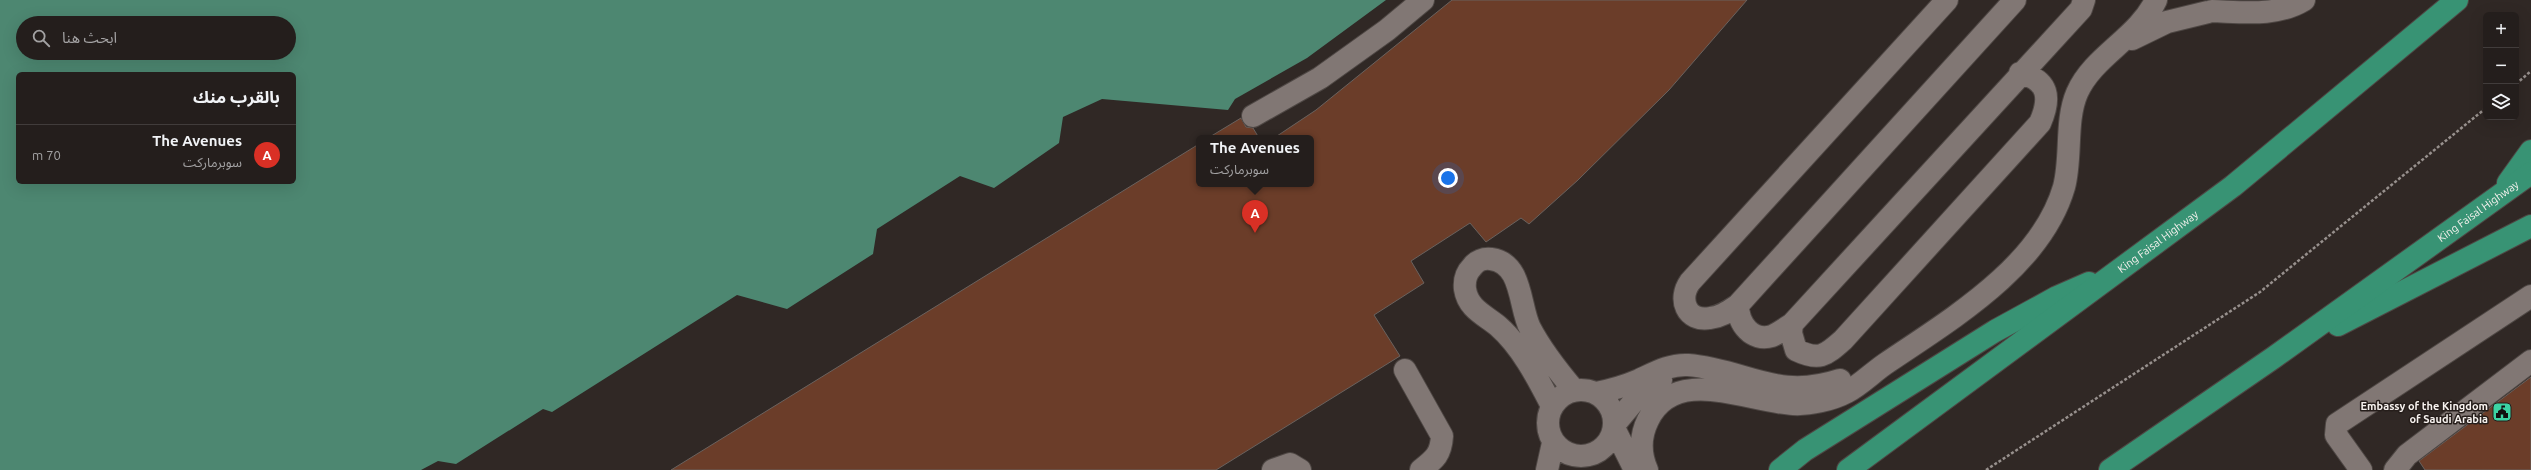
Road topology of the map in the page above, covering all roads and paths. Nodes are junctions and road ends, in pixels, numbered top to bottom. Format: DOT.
graph roads {
  1 [pos="1423,0"];
  2 [pos="1947,0"];
  3 [pos="2015,0"];
  4 [pos="2084,0"];
  5 [pos="2156,0"];
  6 [pos="2181,0"];
  7 [pos="2304,0"];
  8 [pos="2459,1"];
  9 [pos="2216,8"];
  10 [pos="2117,48"];
  11 [pos="2531,72"];
  12 [pos="2020,73"];
  13 [pos="2519,82"];
  14 [pos="2483,110"];
  15 [pos="1253,116"];
  16 [pos="2531,151"];
  17 [pos="2531,173"];
  18 [pos="2498,197"];
  19 [pos="2531,226"];
  20 [pos="2123,269"];
  21 [pos="2531,296"];
  22 [pos="1738,305"];
  23 [pos="1524,309"];
  24 [pos="1792,324"];
  25 [pos="1497,325"];
  26 [pos="2272,358"];
  27 [pos="2531,361"];
  28 [pos="1688,369"];
  29 [pos="1405,370"];
  30 [pos="1876,370"];
  31 [pos="1574,390"];
  32 [pos="1596,393"];
  33 [pos="1750,397"];
  34 [pos="1552,406"];
  35 [pos="1614,426"];
  36 [pos="1553,443"];
  37 [pos="1577,461"];
  38 [pos="1273,470"];
  39 [pos="1300,470"];
  40 [pos="1421,470"];
  41 [pos="1547,470"];
  42 [pos="1604,470"];
  43 [pos="1635,470"];
  44 [pos="1647,470"];
  45 [pos="1780,470"];
  46 [pos="1848,470"];
  47 [pos="1986,470"];
  48 [pos="2110,470"];
  49 [pos="2361,470"];
  50 [pos="2395,470"];
  1 -- 15 [label="street"];
  2 -- 22 [label="street"];
  3 -- 22 [label="street"];
  4 -- 12 [label="street"];
  5 -- 10 [label="street"];
  6 -- 9 [label="street"];
  7 -- 9 [label="street"];
  8 -- 20 [label="highway, King Faisal Highway"];
  9 -- 10 [label="street"];
  10 -- 30 [label="street"];
  11 -- 13 [label="path"];
  12 -- 24 [label="street"];
  12 -- 24 [label="street"];
  14 -- 47 [label="path"];
  16 -- 18 [label="highway"];
  17 -- 18 [label="highway, King Faisal Highway"];
  18 -- 26 [label="highway, King Faisal Highway"];
  19 -- 26 [label="highway"];
  20 -- 45 [label="highway"];
  20 -- 46 [label="highway, King Faisal Highway"];
  21 -- 49 [label="street"];
  22 -- 24 [label="street"];
  23 -- 25 [label="street"];
  23 -- 25 [label="street"];
  23 -- 31 [label="street"];
  25 -- 34 [label="street"];
  26 -- 48 [label="highway, King Faisal Highway"];
  27 -- 50 [label="street"];
  28 -- 30 [label="street"];
  28 -- 32 [label="street"];
  28 -- 33 [label="street"];
  28 -- 35 [label="street"];
  29 -- 40 [label="street"];
  30 -- 33 [label="street"];
  31 -- 32 [label="street"];
  31 -- 34 [label="street"];
  32 -- 35 [label="street"];
  33 -- 44 [label="street"];
  34 -- 36 [label="street"];
  35 -- 37 [label="street"];
  35 -- 43 [label="street"];
  36 -- 37 [label="street"];
  36 -- 41 [label="street"];
  37 -- 42 [label="street"];
  38 -- 39 [label="street"];
}
